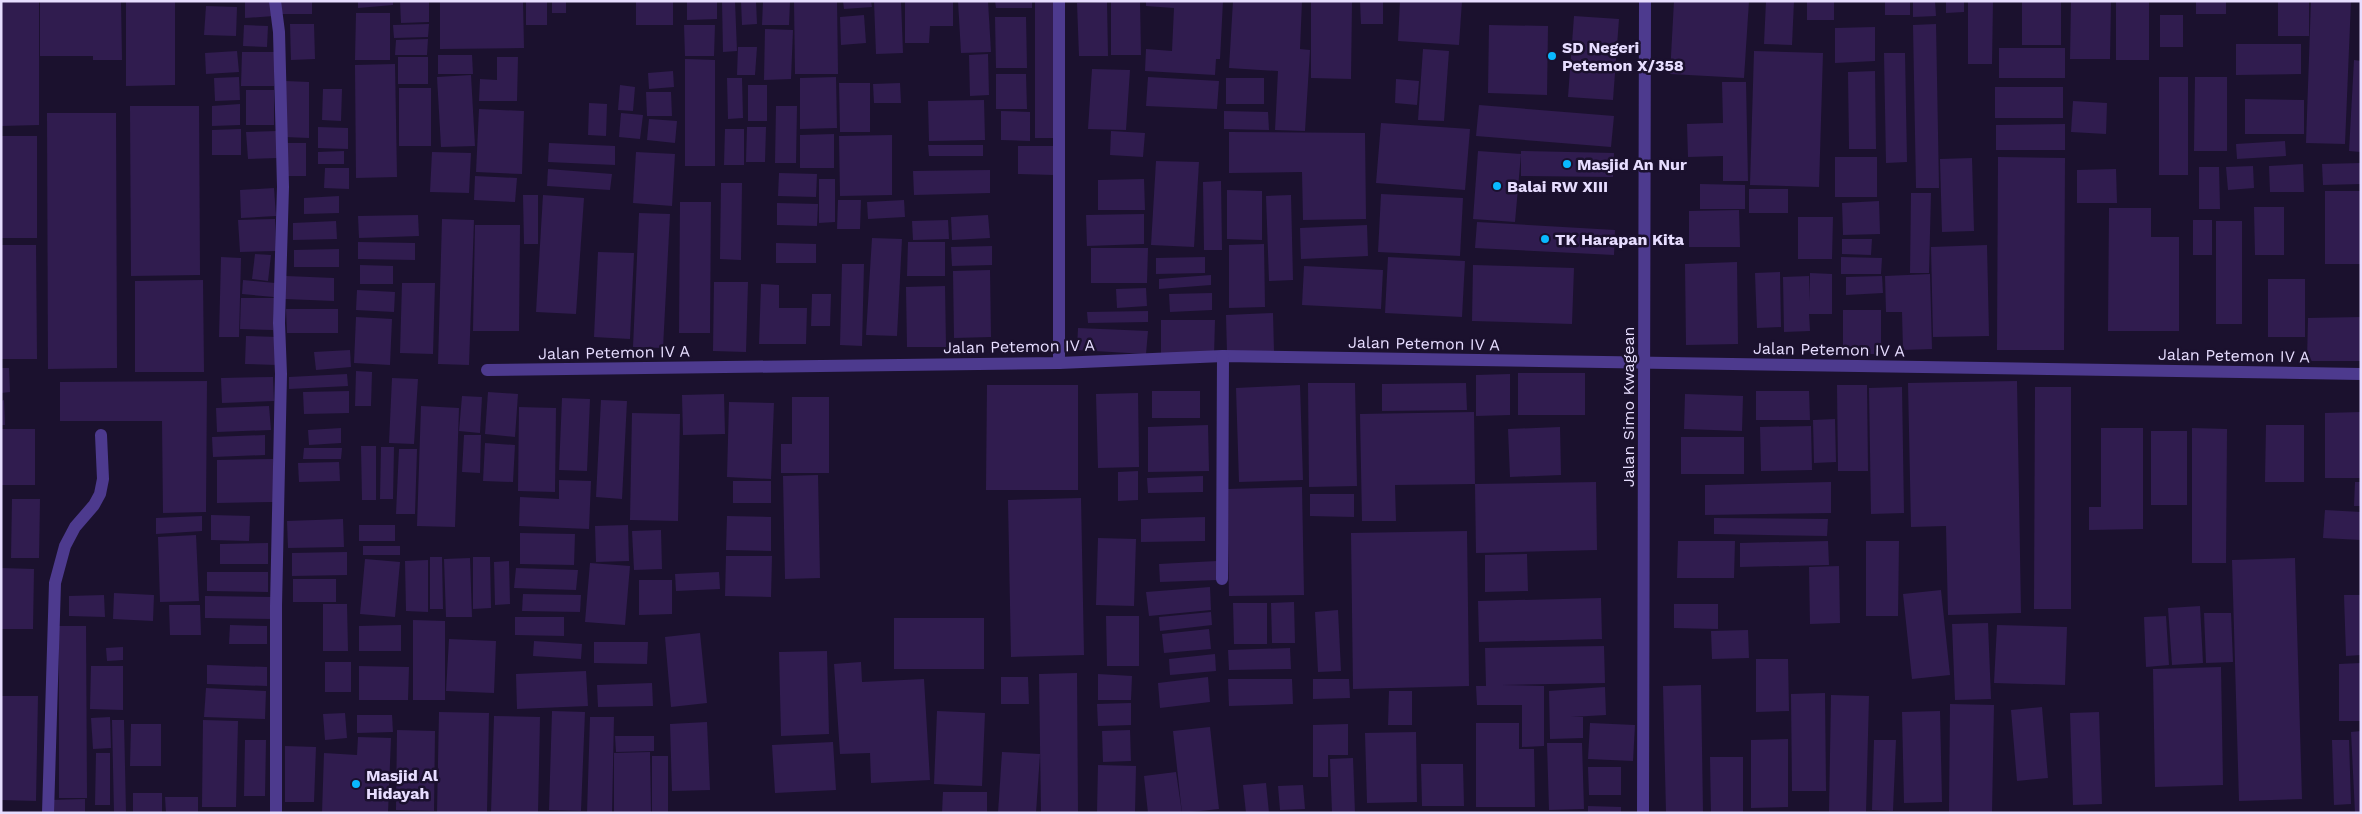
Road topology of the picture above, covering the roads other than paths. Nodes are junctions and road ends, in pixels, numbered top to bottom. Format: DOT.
graph roads {
  1 [pos="275,1"];
  2 [pos="1059,1"];
  3 [pos="1645,1"];
  4 [pos="1223,356"];
  5 [pos="1644,362"];
  6 [pos="1059,363"];
  7 [pos="487,370"];
  8 [pos="2361,374"];
  9 [pos="102,435"];
  10 [pos="1222,579"];
  11 [pos="48,813"];
  12 [pos="276,813"];
  13 [pos="1643,813"];
  1 -- 12 [label="street"];
  2 -- 6 [label="street"];
  3 -- 5 [label="street, Jalan Simo Kwagean"];
  4 -- 5 [label="street, Jalan Petemon IV A"];
  4 -- 6 [label="street, Jalan Petemon IV A"];
  4 -- 10 [label="street"];
  5 -- 8 [label="street, Jalan Petemon IV A"];
  5 -- 13 [label="street, Jalan Simo Kwagean"];
  6 -- 7 [label="street, Jalan Petemon IV A"];
  9 -- 11 [label="street"];
}
